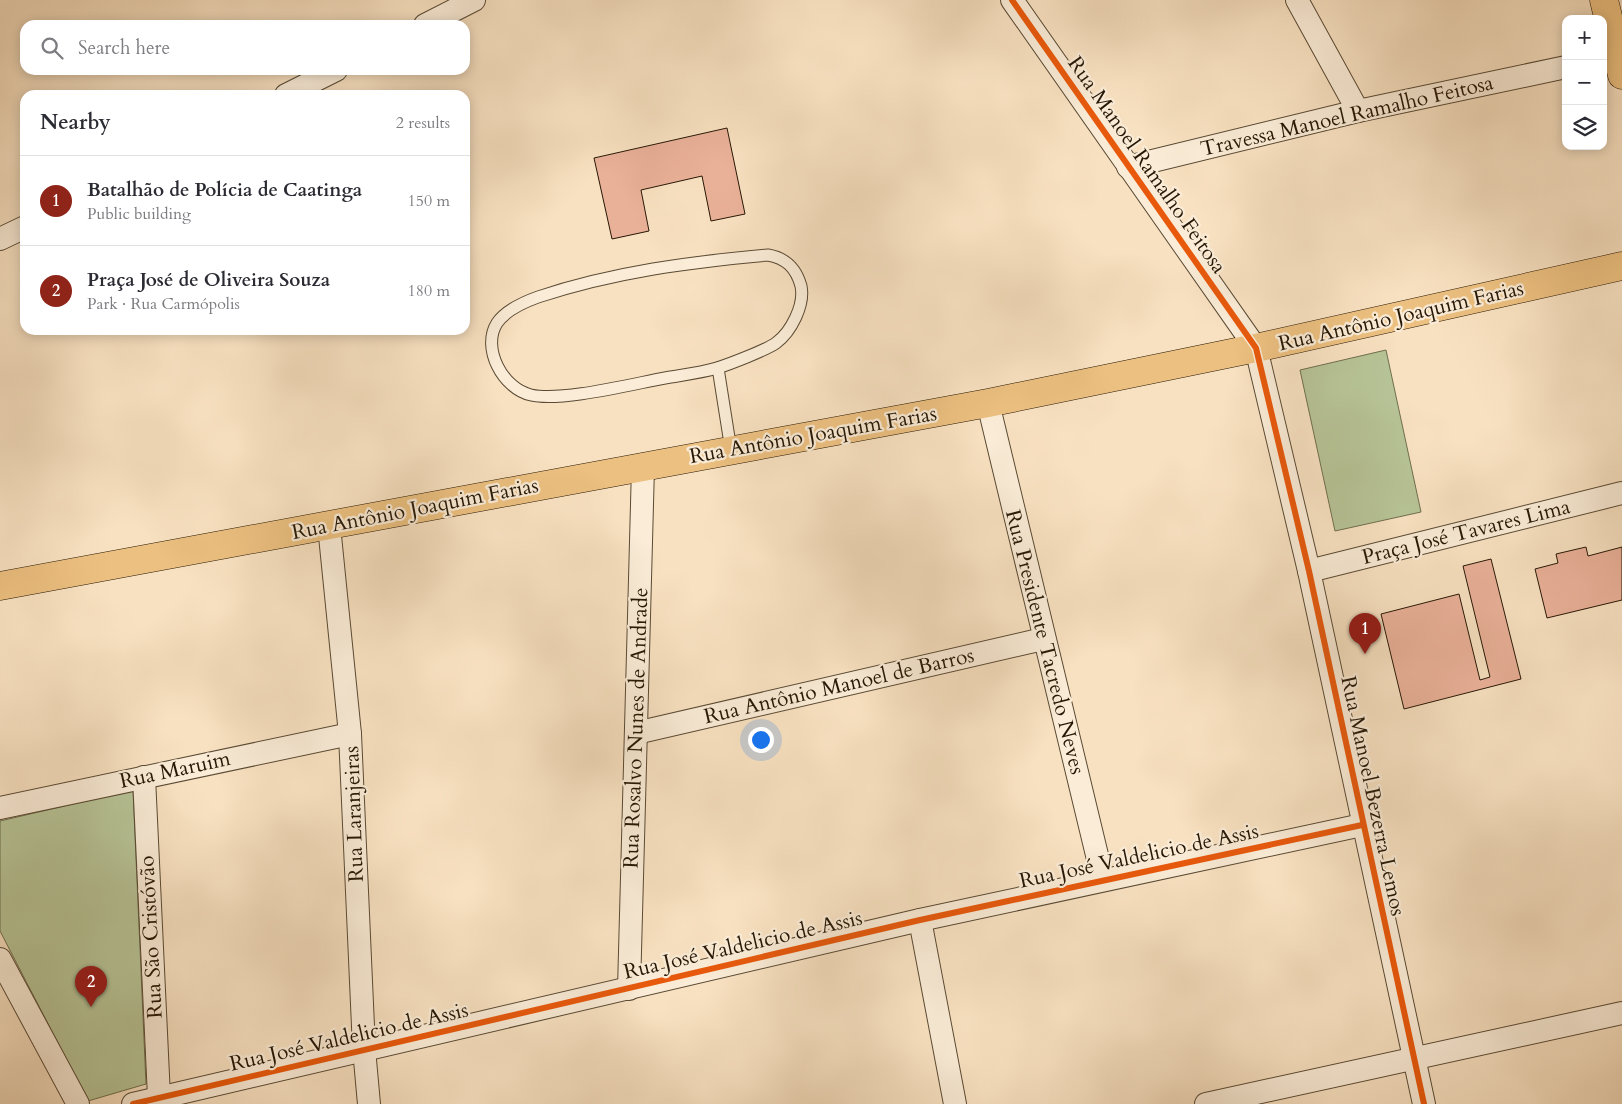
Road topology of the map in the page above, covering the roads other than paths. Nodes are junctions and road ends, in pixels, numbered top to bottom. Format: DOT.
graph roads {
  1 [pos="474,0"];
  2 [pos="1012,0"];
  3 [pos="1297,0"];
  4 [pos="1604,0"];
  5 [pos="435,20"];
  6 [pos="1614,63"];
  7 [pos="1562,68"];
  8 [pos="326,75"];
  9 [pos="296,90"];
  10 [pos="1358,111"];
  11 [pos="1128,167"];
  12 [pos="20,229"];
  13 [pos="0,239"];
  14 [pos="1622,266"];
  15 [pos="1256,348"];
  16 [pos="718,368"];
  17 [pos="988,403"];
  18 [pos="731,450"];
  19 [pos="643,467"];
  20 [pos="1622,493"];
  21 [pos="329,526"];
  22 [pos="1309,571"];
  23 [pos="0,586"];
  24 [pos="1043,639"];
  25 [pos="636,733"];
  26 [pos="350,734"];
  27 [pos="144,777"];
  28 [pos="0,808"];
  29 [pos="1362,825"];
  30 [pos="1103,880"];
  31 [pos="920,920"];
  32 [pos="0,959"];
  33 [pos="629,989"];
  34 [pos="1622,1013"];
  35 [pos="364,1049"];
  36 [pos="1414,1058"];
  37 [pos="160,1097"];
  38 [pos="78,1104"];
  39 [pos="133,1104"];
  40 [pos="368,1104"];
  41 [pos="955,1104"];
  42 [pos="1206,1104"];
  43 [pos="1424,1104"];
  1 -- 5 [label="street"];
  2 -- 11 [label="street, Rua Manoel Ramalho Feitosa"];
  3 -- 10 [label="street"];
  4 -- 6 [label="main road"];
  7 -- 10 [label="street, Travessa Manoel Ramalho Feitosa"];
  8 -- 9 [label="street"];
  10 -- 11 [label="street, Travessa Manoel Ramalho Feitosa"];
  11 -- 15 [label="street, Rua Manoel Ramalho Feitosa"];
  12 -- 13 [label="street"];
  14 -- 15 [label="main road, Rua Antônio Joaquim Farias"];
  15 -- 17 [label="main road, Rua Antônio Joaquim Farias"];
  15 -- 22 [label="street, Rua Manoel Bezerra Lemos"];
  16 -- 16 [label="lane"];
  16 -- 18 [label="lane"];
  17 -- 18 [label="main road, Rua Antônio Joaquim Farias"];
  17 -- 24 [label="street, Rua Presidente Tacredo Neves"];
  18 -- 19 [label="main road, Rua Antônio Joaquim Farias"];
  19 -- 21 [label="main road, Rua Antônio Joaquim Farias"];
  19 -- 25 [label="street, Rua Rosalvo Nunes de Andrade"];
  20 -- 22 [label="street, Praça José Tavares Lima"];
  21 -- 23 [label="main road, Rua Antônio Joaquim Farias"];
  21 -- 26 [label="street, Rua Laranjeiras"];
  22 -- 29 [label="street, Rua Manoel Bezerra Lemos"];
  24 -- 25 [label="street, Rua Antônio Manoel de Barros"];
  24 -- 30 [label="street, Rua Presidente Tacredo Neves"];
  25 -- 33 [label="street, Rua Rosalvo Nunes de Andrade"];
  26 -- 27 [label="street, Rua Maruim"];
  26 -- 35 [label="street, Rua Laranjeiras"];
  27 -- 28 [label="street, Rua Maruim"];
  27 -- 37 [label="street, Rua São Cristóvão"];
  29 -- 30 [label="street, Rua José Valdelicio de Assis"];
  29 -- 36 [label="street, Rua Manoel Bezerra Lemos"];
  30 -- 31 [label="street, Rua José Valdelicio de Assis"];
  31 -- 33 [label="street, Rua José Valdelicio de Assis"];
  31 -- 41 [label="street"];
  32 -- 38 [label="street"];
  33 -- 35 [label="street, Rua José Valdelicio de Assis"];
  34 -- 36 [label="street"];
  35 -- 37 [label="street, Rua José Valdelicio de Assis"];
  35 -- 40 [label="street, Rua Laranjeiras"];
  36 -- 42 [label="street"];
  36 -- 43 [label="street, Rua Manoel Bezerra Lemos"];
  37 -- 39 [label="street, Rua José Valdelicio de Assis"];
}
